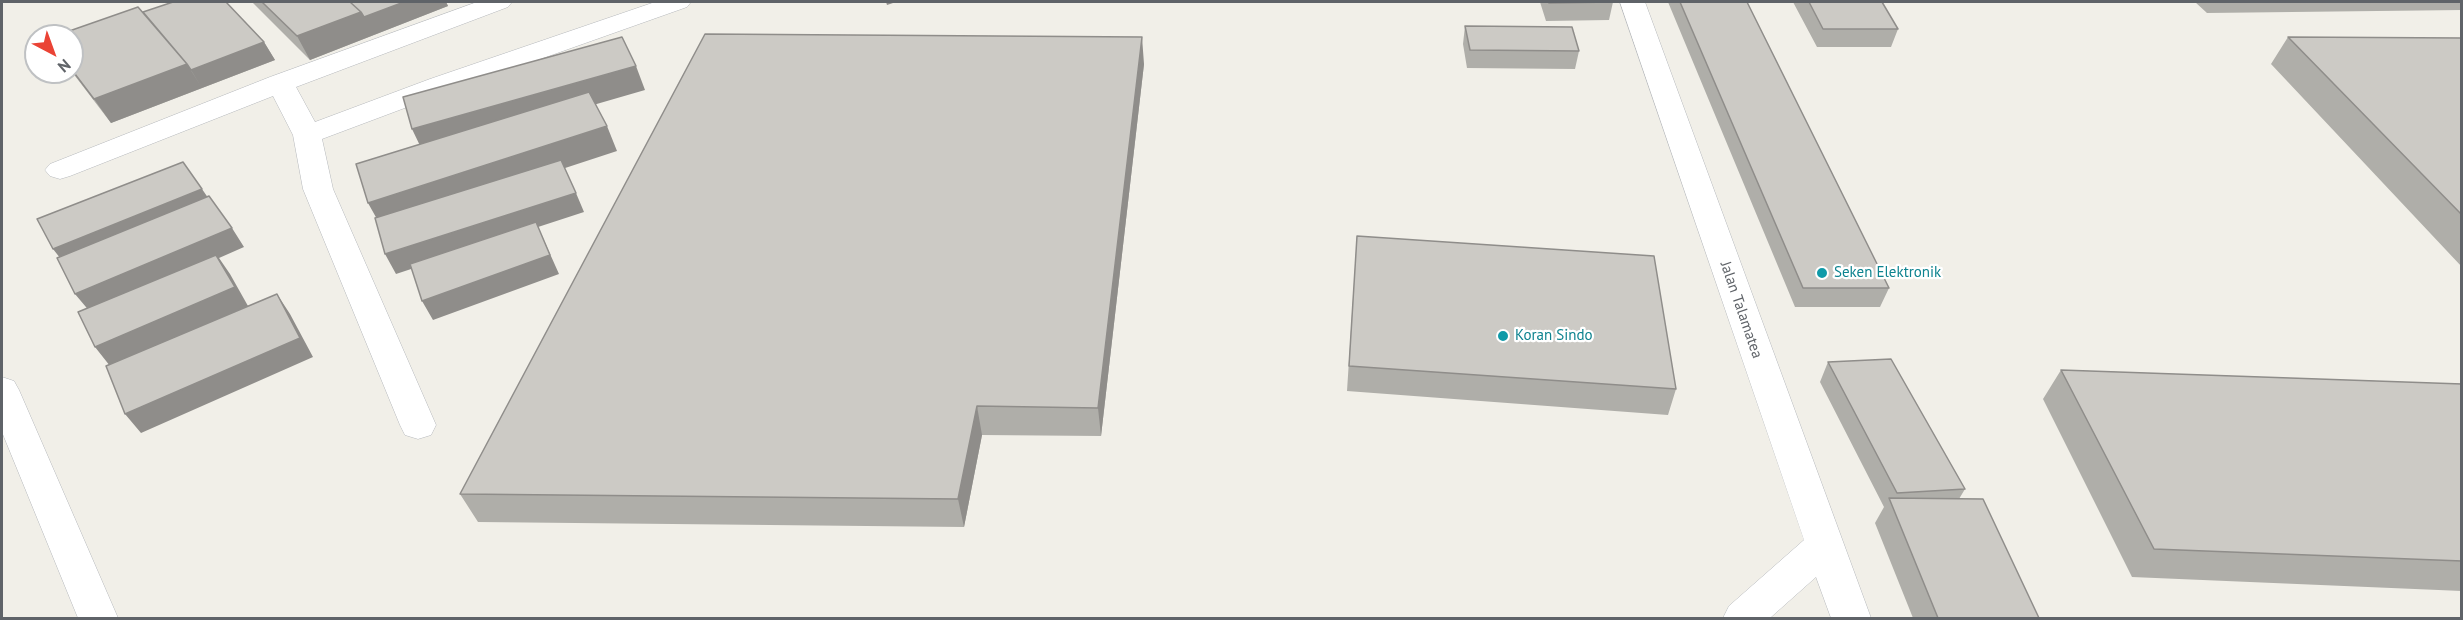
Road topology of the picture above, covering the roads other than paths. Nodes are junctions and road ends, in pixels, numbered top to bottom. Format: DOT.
graph roads {
  1 [pos="499,2"];
  2 [pos="678,2"];
  3 [pos="1632,2"];
  4 [pos="280,83"];
  5 [pos="307,135"];
  6 [pos="60,170"];
  7 [pos="2,390"];
  8 [pos="418,425"];
  9 [pos="1824,546"];
  10 [pos="98,618"];
  11 [pos="1743,618"];
  12 [pos="1851,618"];
  1 -- 4 [label="street"];
  2 -- 5 [label="street"];
  3 -- 9 [label="street, Jalan Talamatea"];
  4 -- 5 [label="street"];
  4 -- 6 [label="street"];
  5 -- 8 [label="street"];
  7 -- 10 [label="street"];
  9 -- 11 [label="street"];
  9 -- 12 [label="street, Jalan Talamatea"];
}
